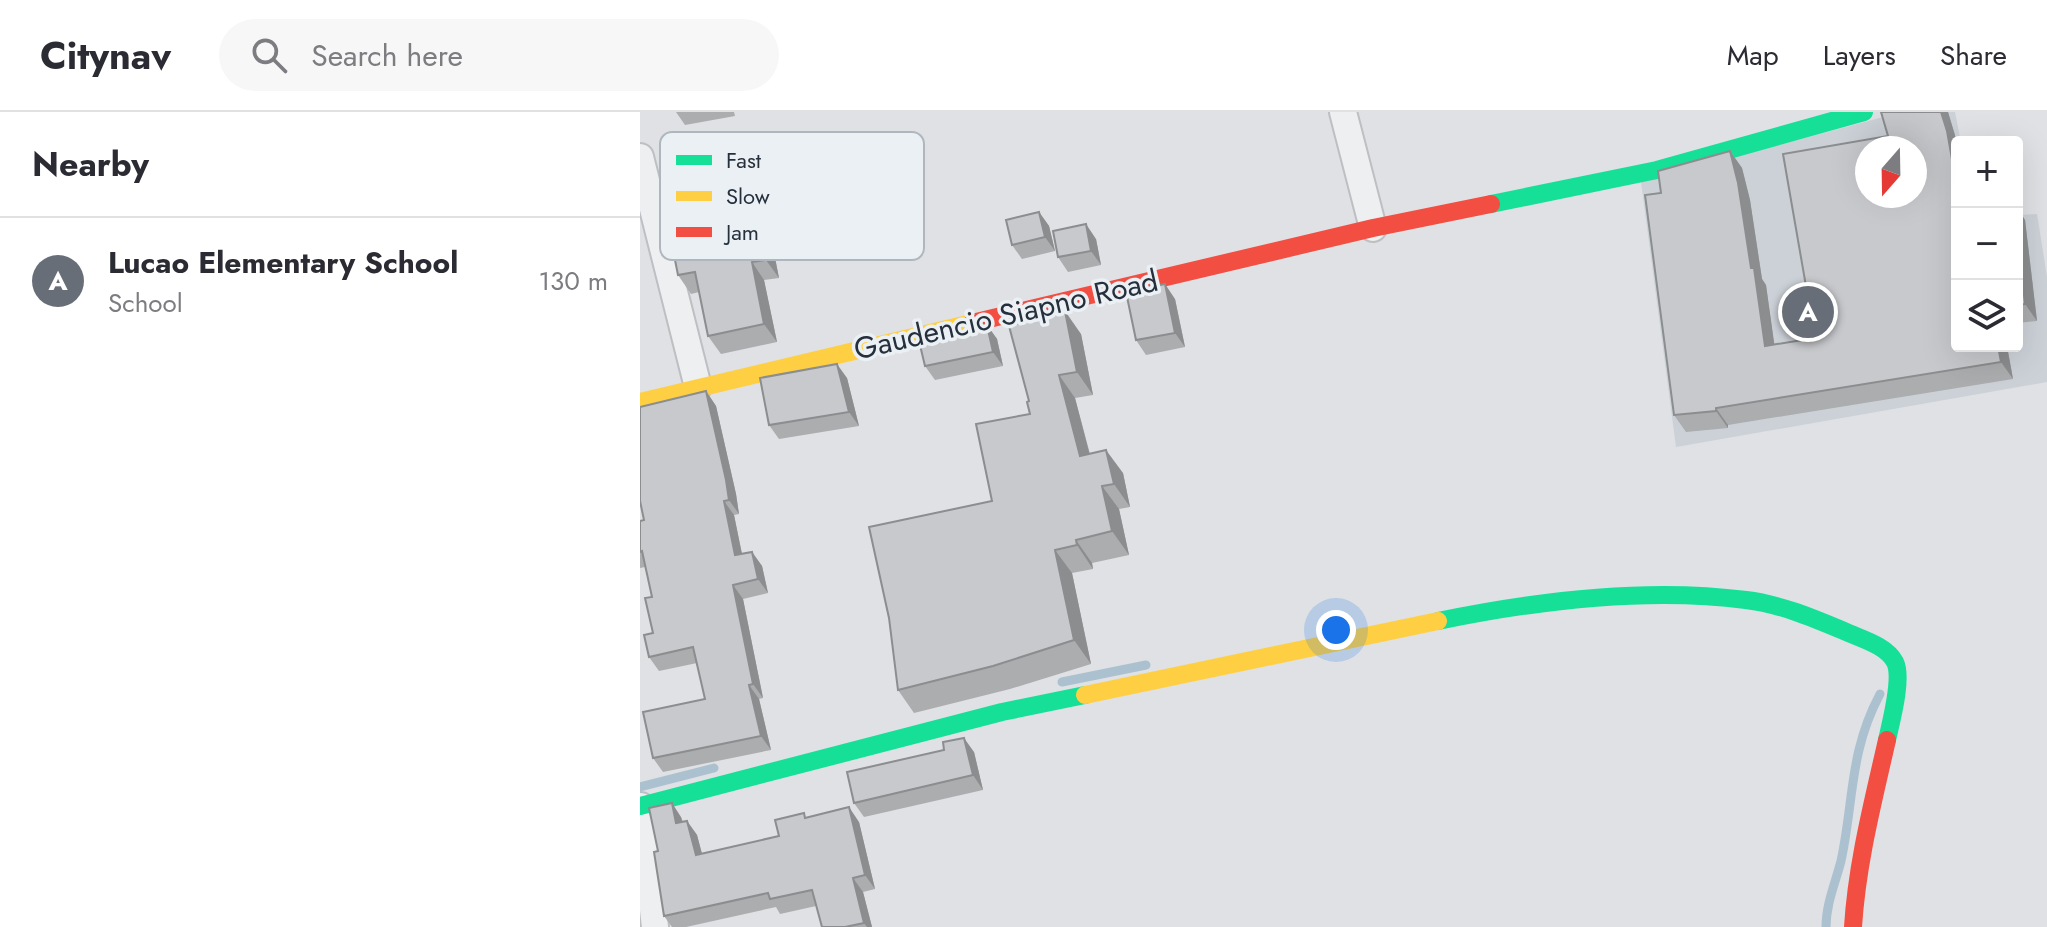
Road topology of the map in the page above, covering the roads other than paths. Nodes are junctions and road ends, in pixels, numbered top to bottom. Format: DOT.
graph roads {
  1 [pos="1343,112"];
  2 [pos="1864,112"];
  3 [pos="640,157"];
  4 [pos="1373,228"];
  5 [pos="660,236"];
  6 [pos="666,260"];
  7 [pos="698,387"];
  8 [pos="640,402"];
  9 [pos="640,800"];
  10 [pos="640,806"];
  11 [pos="655,927"];
  12 [pos="1853,927"];
  1 -- 4 [label="street"];
  2 -- 4 [label="street, Gaudencio Siapno Road"];
  3 -- 5 [label="street"];
  4 -- 7 [label="street, Gaudencio Siapno Road"];
  6 -- 7 [label="street"];
  7 -- 8 [label="street, Gaudencio Siapno Road"];
  9 -- 10 [label="street"];
  10 -- 11 [label="street"];
  10 -- 12 [label="street"];
}
